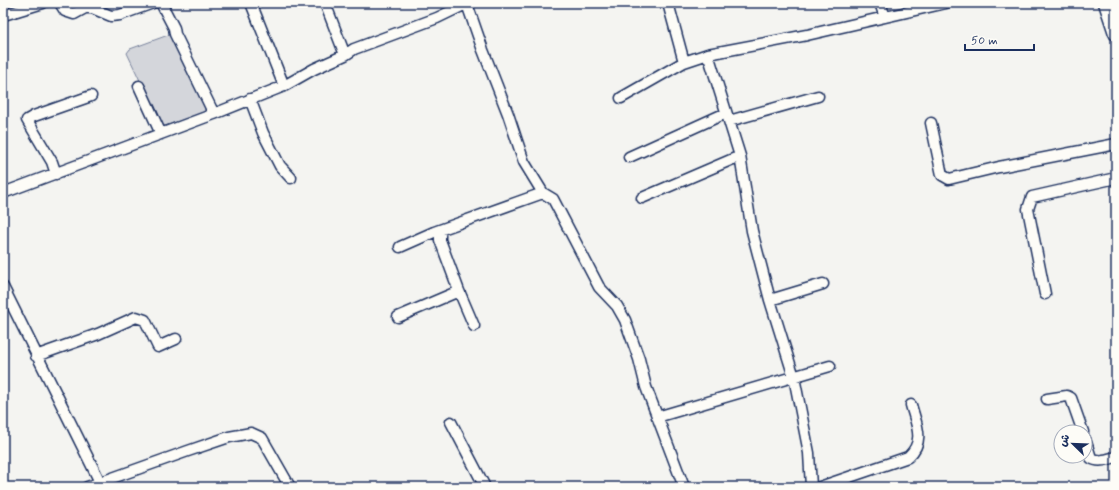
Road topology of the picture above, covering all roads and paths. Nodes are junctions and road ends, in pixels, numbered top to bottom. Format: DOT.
graph roads {
  1 [pos="43,3"];
  2 [pos="60,3"];
  3 [pos="153,3"];
  4 [pos="162,3"];
  5 [pos="251,3"];
  6 [pos="325,3"];
  7 [pos="468,3"];
  8 [pos="668,3"];
  9 [pos="880,3"];
  10 [pos="946,3"];
  11 [pos="1106,3"];
  12 [pos="7,14"];
  13 [pos="885,17"];
  14 [pos="1116,33"];
  15 [pos="708,54"];
  16 [pos="345,55"];
  17 [pos="684,62"];
  18 [pos="140,86"];
  19 [pos="284,86"];
  20 [pos="91,96"];
  21 [pos="818,96"];
  22 [pos="622,98"];
  23 [pos="250,99"];
  24 [pos="214,114"];
  25 [pos="728,117"];
  26 [pos="931,123"];
  27 [pos="161,134"];
  28 [pos="1116,144"];
  29 [pos="740,156"];
  30 [pos="629,157"];
  31 [pos="56,174"];
  32 [pos="291,178"];
  33 [pos="1116,178"];
  34 [pos="3,193"];
  35 [pos="543,193"];
  36 [pos="642,198"];
  37 [pos="440,230"];
  38 [pos="400,247"];
  39 [pos="823,284"];
  40 [pos="3,287"];
  41 [pos="459,291"];
  42 [pos="1046,294"];
  43 [pos="770,300"];
  44 [pos="398,317"];
  45 [pos="474,326"];
  46 [pos="176,339"];
  47 [pos="36,356"];
  48 [pos="830,366"];
  49 [pos="794,377"];
  50 [pos="1047,399"];
  51 [pos="911,405"];
  52 [pos="658,417"];
  53 [pos="451,422"];
  54 [pos="1080,424"];
  55 [pos="1116,457"];
  56 [pos="1093,460"];
  57 [pos="105,483"];
  58 [pos="87,487"];
  59 [pos="290,487"];
  60 [pos="485,487"];
  61 [pos="684,487"];
  62 [pos="811,487"];
  63 [pos="820,487"];
  1 -- 12 [label="street"];
  2 -- 3 [label="street"];
  4 -- 24 [label="street"];
  5 -- 19 [label="street"];
  6 -- 16 [label="street"];
  7 -- 16 [label="street"];
  7 -- 35 [label="street"];
  8 -- 17 [label="street"];
  9 -- 13 [label="street"];
  10 -- 13 [label="street"];
  11 -- 14 [label="main road"];
  13 -- 15 [label="street"];
  15 -- 17 [label="street"];
  15 -- 25 [label="street"];
  16 -- 19 [label="street"];
  17 -- 22 [label="street"];
  18 -- 27 [label="street"];
  19 -- 23 [label="street"];
  20 -- 31 [label="street"];
  21 -- 25 [label="street"];
  23 -- 24 [label="street"];
  23 -- 32 [label="street"];
  24 -- 27 [label="street"];
  25 -- 29 [label="street"];
  25 -- 30 [label="street"];
  26 -- 28 [label="street"];
  27 -- 31 [label="street"];
  29 -- 36 [label="street"];
  29 -- 43 [label="street"];
  31 -- 34 [label="street"];
  33 -- 42 [label="street"];
  35 -- 37 [label="street"];
  35 -- 52 [label="street"];
  37 -- 38 [label="street"];
  37 -- 41 [label="street"];
  39 -- 43 [label="street"];
  40 -- 47 [label="street"];
  41 -- 44 [label="street"];
  41 -- 45 [label="street"];
  43 -- 49 [label="street"];
  46 -- 47 [label="street"];
  47 -- 57 [label="street"];
  48 -- 49 [label="street"];
  49 -- 52 [label="street"];
  49 -- 62 [label="street"];
  50 -- 54 [label="street"];
  51 -- 63 [label="street"];
  52 -- 61 [label="street"];
  53 -- 60 [label="street"];
  55 -- 56 [label="street"];
  57 -- 58 [label="street"];
  57 -- 59 [label="street"];
}
